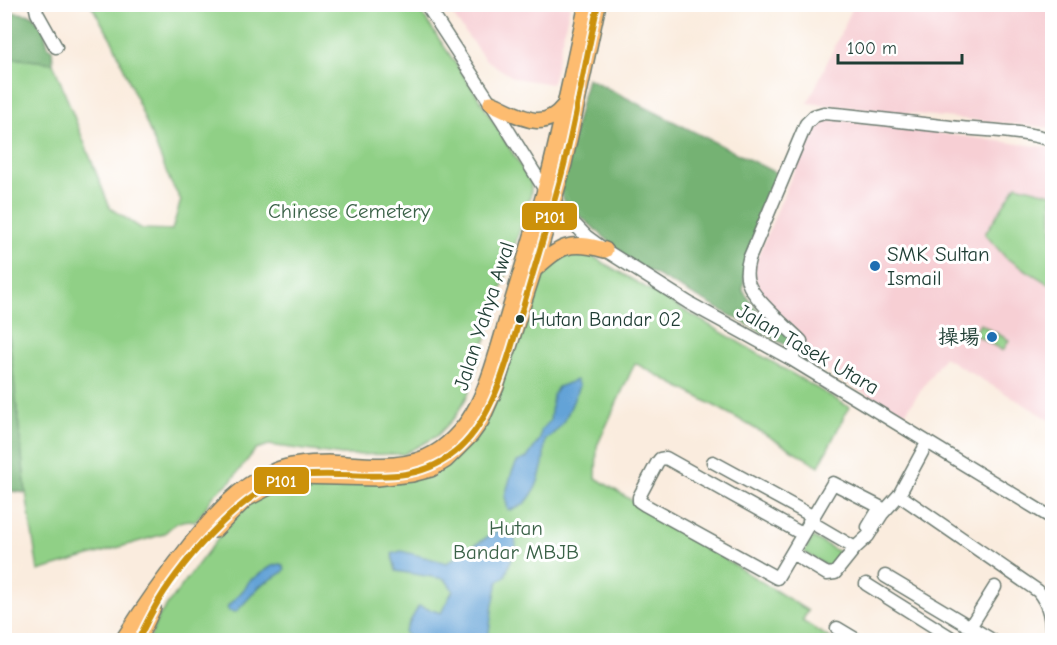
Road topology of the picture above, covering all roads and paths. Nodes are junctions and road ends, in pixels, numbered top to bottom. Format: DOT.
graph roads {
  1 [pos="35,4"];
  2 [pos="426,4"];
  3 [pos="587,4"];
  4 [pos="598,4"];
  5 [pos="56,47"];
  6 [pos="491,104"];
  7 [pos="564,106"];
  8 [pos="1053,140"];
  9 [pos="549,196"];
  10 [pos="605,250"];
  11 [pos="534,270"];
  12 [pos="791,359"];
  13 [pos="927,443"];
  14 [pos="713,462"];
  15 [pos="766,490"];
  16 [pos="899,495"];
  17 [pos="756,508"];
  18 [pos="1053,518"];
  19 [pos="810,519"];
  20 [pos="873,529"];
  21 [pos="802,534"];
  22 [pos="855,548"];
  23 [pos="792,553"];
  24 [pos="885,576"];
  25 [pos="866,584"];
  26 [pos="995,587"];
  27 [pos="970,627"];
  28 [pos="837,628"];
  29 [pos="123,640"];
  30 [pos="138,640"];
  31 [pos="857,640"];
  32 [pos="955,640"];
  33 [pos="992,640"];
  34 [pos="1052,640"];
  1 -- 5 [label="street"];
  2 -- 6 [label="street, Jalan Tasek Utara"];
  3 -- 7 [label="main road, Jalan Yahya Awal"];
  4 -- 9 [label="main road, Jalan Yahya Awal"];
  6 -- 7 [label="main road"];
  6 -- 9 [label="street, Jalan Tasek Utara"];
  7 -- 9 [label="main road, Jalan Yahya Awal"];
  8 -- 12 [label="street"];
  9 -- 10 [label="street, Jalan Tasek Utara"];
  9 -- 11 [label="main road, Jalan Yahya Awal"];
  9 -- 29 [label="main road, Jalan Yahya Awal"];
  10 -- 11 [label="main road"];
  10 -- 12 [label="street, Jalan Tasek Utara"];
  11 -- 30 [label="main road, Jalan Yahya Awal"];
  12 -- 13 [label="street, Jalan Tasek Utara"];
  13 -- 16 [label="street"];
  13 -- 18 [label="street, Jalan Tasek Utara"];
  14 -- 15 [label="street"];
  15 -- 17 [label="street"];
  15 -- 19 [label="street"];
  16 -- 20 [label="street"];
  16 -- 34 [label="street"];
  17 -- 21 [label="street"];
  17 -- 23 [label="street"];
  19 -- 20 [label="street"];
  19 -- 21 [label="street"];
  19 -- 22 [label="street"];
  20 -- 22 [label="street"];
  21 -- 23 [label="street"];
  22 -- 23 [label="street"];
  24 -- 27 [label="street"];
  25 -- 32 [label="street"];
  26 -- 27 [label="street"];
  27 -- 33 [label="street"];
  28 -- 31 [label="street"];
}
